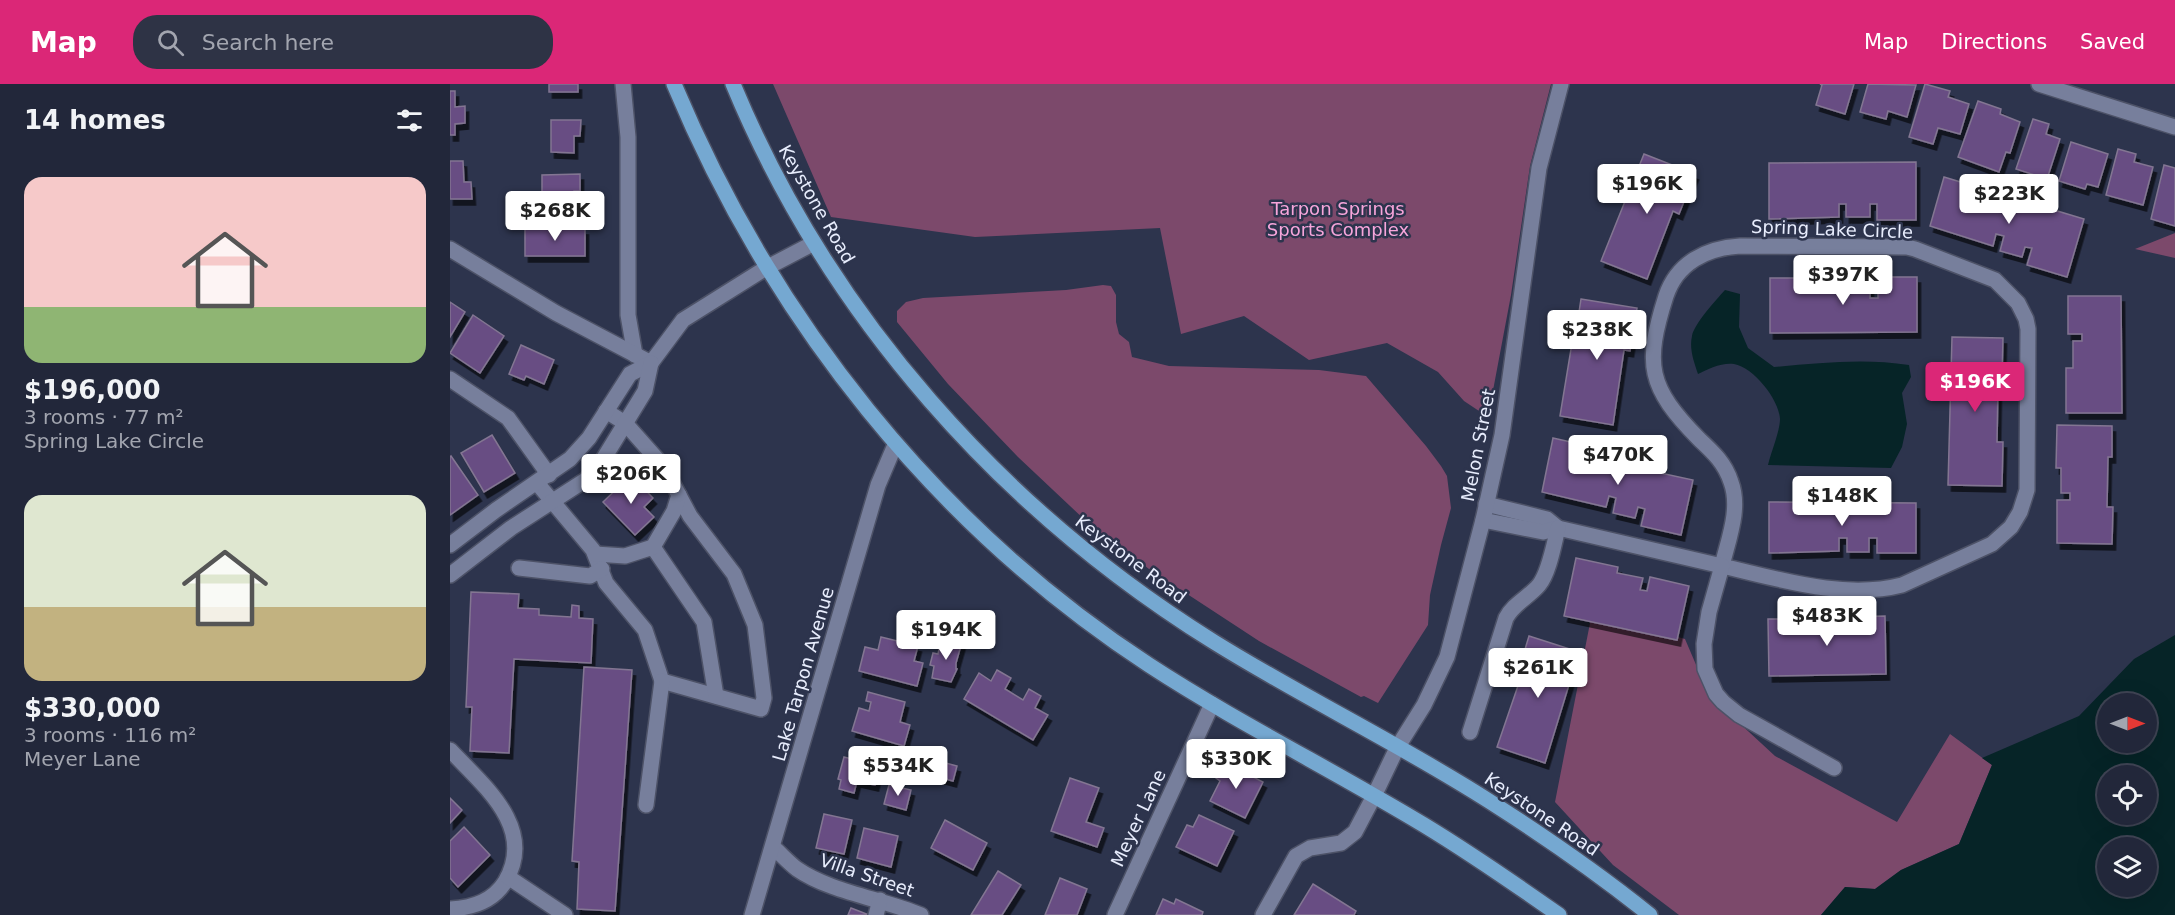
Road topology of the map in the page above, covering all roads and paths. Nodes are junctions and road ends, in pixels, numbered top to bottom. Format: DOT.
graph roads {
  1 [pos="623,84"];
  2 [pos="674,84"];
  3 [pos="733,84"];
  4 [pos="1561,84"];
  5 [pos="2039,84"];
  6 [pos="2175,127"];
  7 [pos="814,243"];
  8 [pos="450,249"];
  9 [pos="766,268"];
  10 [pos="635,355"];
  11 [pos="651,363"];
  12 [pos="450,379"];
  13 [pos="606,411"];
  14 [pos="625,423"];
  15 [pos="896,445"];
  16 [pos="543,479"];
  17 [pos="680,495"];
  18 [pos="552,502"];
  19 [pos="1485,512"];
  20 [pos="489,515"];
  21 [pos="1558,528"];
  22 [pos="504,533"];
  23 [pos="450,546"];
  24 [pos="653,547"];
  25 [pos="595,554"];
  26 [pos="465,563"];
  27 [pos="1722,566"];
  28 [pos="519,568"];
  29 [pos="602,569"];
  30 [pos="450,575"];
  31 [pos="662,681"];
  32 [pos="716,696"];
  33 [pos="1212,704"];
  34 [pos="1470,732"];
  35 [pos="1397,748"];
  36 [pos="450,750"];
  37 [pos="1834,768"];
  38 [pos="1374,796"];
  39 [pos="646,805"];
  40 [pos="773,847"];
  41 [pos="508,877"];
  42 [pos="878,908"];
  43 [pos="450,909"];
  44 [pos="565,915"];
  45 [pos="752,915"];
  46 [pos="921,915"];
  47 [pos="1115,915"];
  48 [pos="1263,915"];
  49 [pos="1559,915"];
  50 [pos="1650,915"];
  1 -- 10 [label="street"];
  2 -- 9 [label="main road"];
  3 -- 7 [label="main road, Keystone Road"];
  4 -- 19 [label="street, Melon Street"];
  5 -- 6 [label="street"];
  7 -- 9 [label="street"];
  7 -- 35 [label="main road, Keystone Road"];
  8 -- 10 [label="street"];
  9 -- 11 [label="street"];
  9 -- 15 [label="main road"];
  10 -- 11 [label="street"];
  11 -- 13 [label="street"];
  11 -- 14 [label="street"];
  12 -- 16 [label="street"];
  13 -- 14 [label="street"];
  13 -- 16 [label="street"];
  14 -- 17 [label="street"];
  14 -- 18 [label="street"];
  15 -- 33 [label="main road"];
  15 -- 40 [label="street, Lake Tarpon Avenue"];
  16 -- 18 [label="street"];
  16 -- 20 [label="street"];
  17 -- 24 [label="street"];
  17 -- 32 [label="street"];
  18 -- 22 [label="street"];
  18 -- 25 [label="street"];
  19 -- 21 [label="street, Spring Lake Circle"];
  19 -- 35 [label="street, Melon Street"];
  20 -- 22 [label="street"];
  20 -- 23 [label="street"];
  21 -- 27 [label="street, Spring Lake Circle"];
  21 -- 34 [label="street"];
  22 -- 26 [label="street"];
  23 -- 26 [label="street"];
  24 -- 25 [label="street"];
  24 -- 32 [label="street"];
  25 -- 29 [label="street"];
  26 -- 30 [label="street"];
  27 -- 27 [label="street, Spring Lake Circle"];
  27 -- 37 [label="street"];
  28 -- 29 [label="street"];
  29 -- 31 [label="street"];
  31 -- 32 [label="street"];
  31 -- 39 [label="street"];
  33 -- 38 [label="main road"];
  33 -- 47 [label="street, Meyer Lane"];
  35 -- 38 [label="street, Melon Street"];
  35 -- 50 [label="main road, Keystone Road"];
  36 -- 41 [label="street"];
  38 -- 48 [label="street, Melon Street"];
  38 -- 49 [label="main road"];
  40 -- 42 [label="street, Villa Street"];
  40 -- 45 [label="street, Lake Tarpon Avenue"];
  41 -- 43 [label="street"];
  41 -- 44 [label="street"];
  42 -- 46 [label="street, Villa Street"];
}
